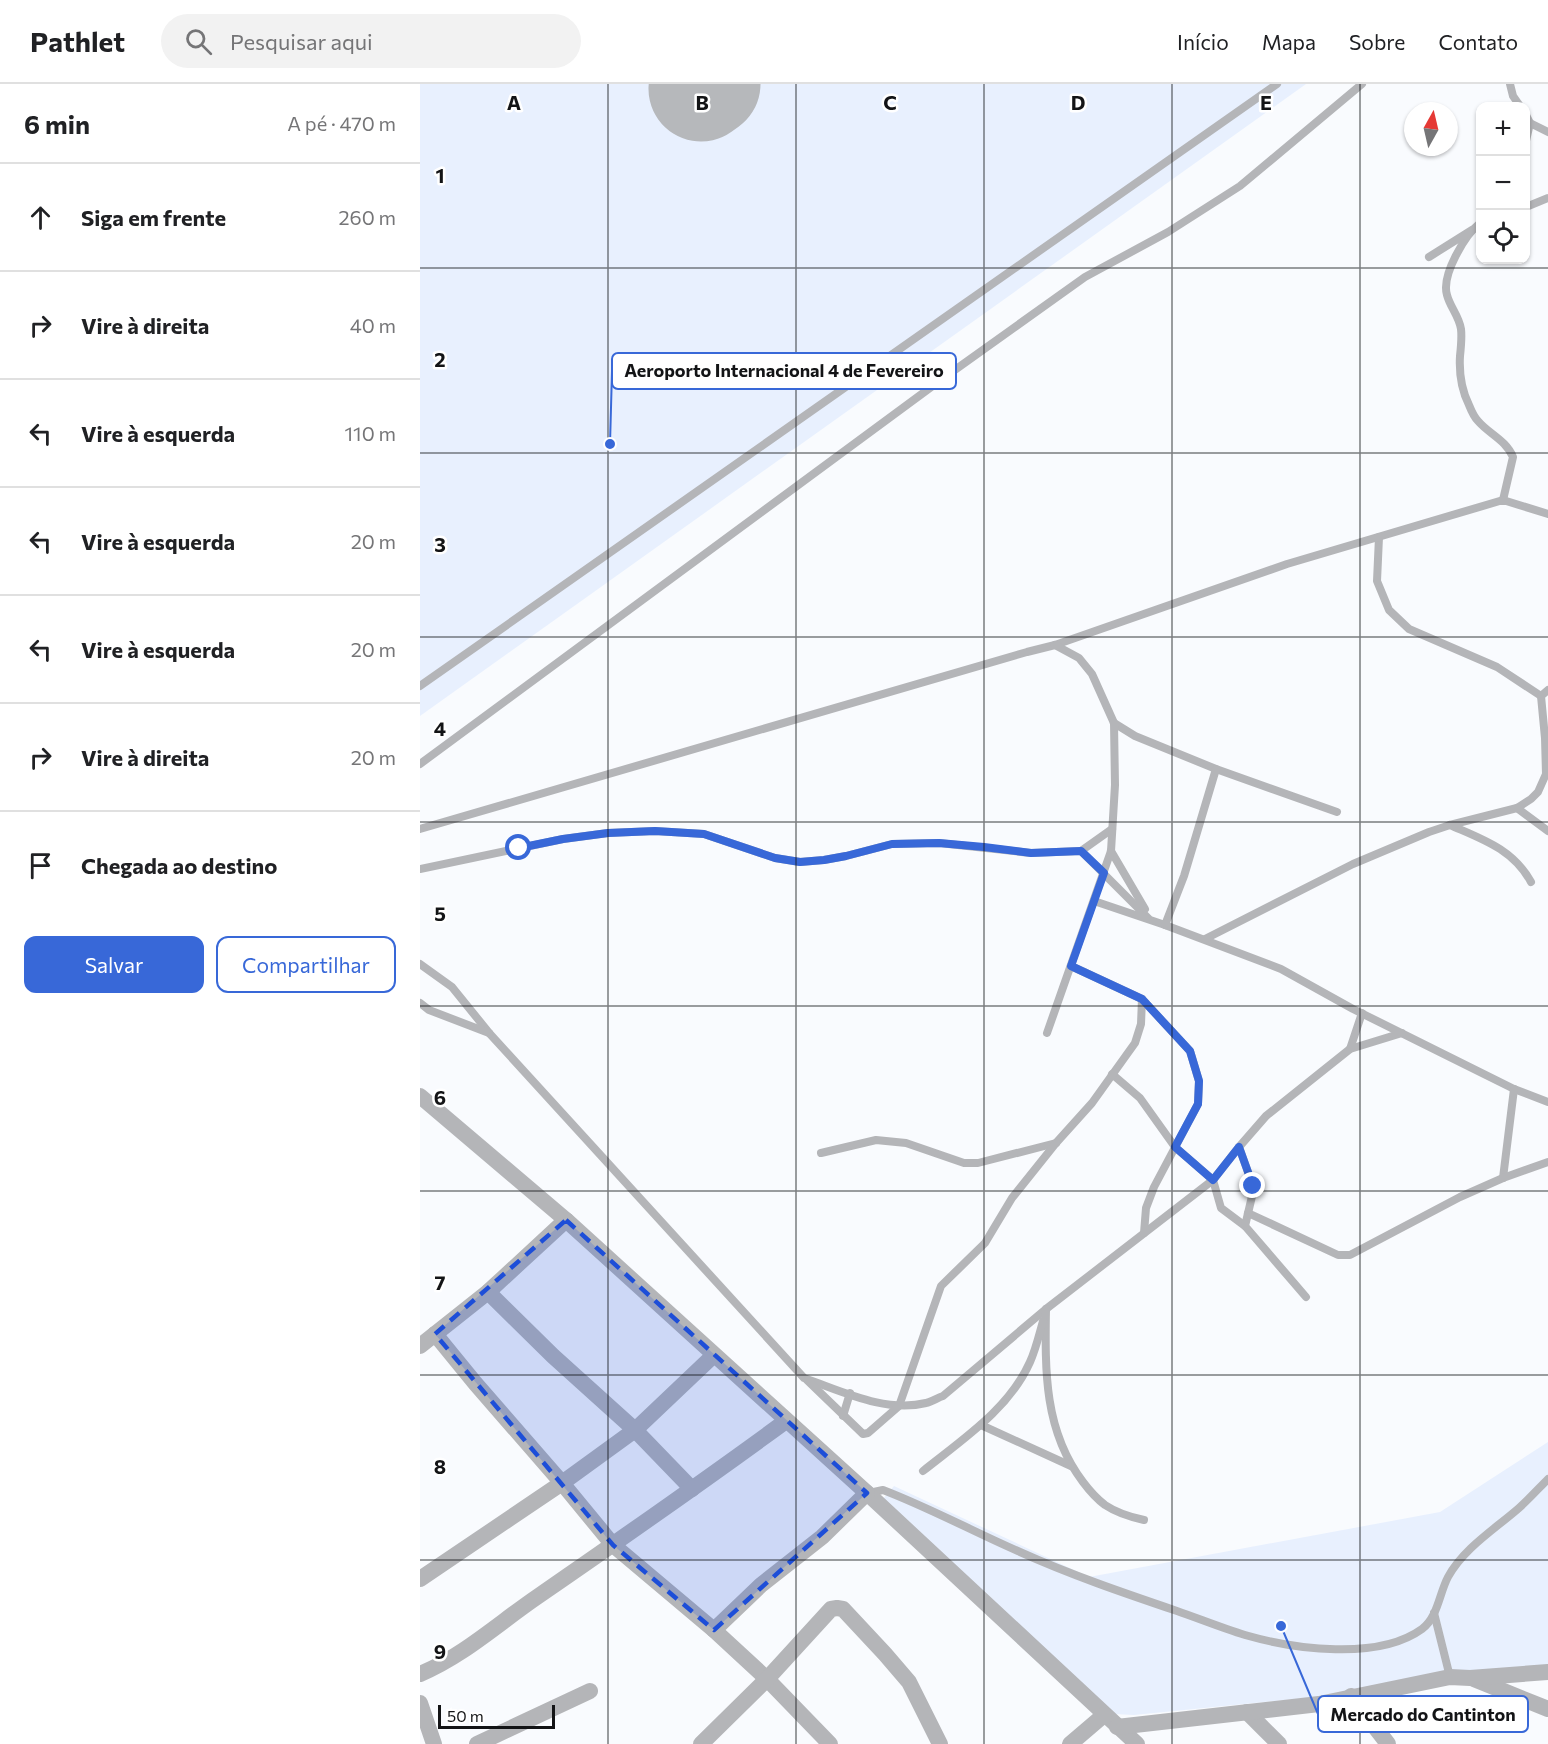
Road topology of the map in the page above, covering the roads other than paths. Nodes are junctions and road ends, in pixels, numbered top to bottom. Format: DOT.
graph roads {
  1 [pos="1276,84"];
  2 [pos="1362,84"];
  3 [pos="1510,84"];
  4 [pos="1517,102"];
  5 [pos="1530,120"];
  6 [pos="1548,132"];
  7 [pos="1548,198"];
  8 [pos="1530,205"];
  9 [pos="1476,227"];
  10 [pos="1476,229"];
  11 [pos="1429,257"];
  12 [pos="1503,500"];
  13 [pos="1548,514"];
  14 [pos="1379,537"];
  15 [pos="1055,645"];
  16 [pos="420,686"];
  17 [pos="1544,693"];
  18 [pos="1114,723"];
  19 [pos="420,764"];
  20 [pos="1216,769"];
  21 [pos="1547,774"];
  22 [pos="1517,808"];
  23 [pos="1337,812"];
  24 [pos="1450,825"];
  25 [pos="420,829"];
  26 [pos="1112,829"];
  27 [pos="1548,831"];
  28 [pos="1081,851"];
  29 [pos="1111,851"];
  30 [pos="420,869"];
  31 [pos="1104,873"];
  32 [pos="1531,882"];
  33 [pos="1094,901"];
  34 [pos="1151,920"];
  35 [pos="1165,925"];
  36 [pos="1204,939"];
  37 [pos="420,964"];
  38 [pos="1071,966"];
  39 [pos="1142,999"];
  40 [pos="420,1003"];
  41 [pos="1362,1013"];
  42 [pos="1047,1033"];
  43 [pos="1402,1033"];
  44 [pos="490,1034"];
  45 [pos="1350,1049"];
  46 [pos="1112,1074"];
  47 [pos="1514,1089"];
  48 [pos="420,1096"];
  49 [pos="1548,1102"];
  50 [pos="1056,1143"];
  51 [pos="1175,1147"];
  52 [pos="1239,1147"];
  53 [pos="821,1153"];
  54 [pos="1548,1162"];
  55 [pos="1503,1178"];
  56 [pos="1213,1180"];
  57 [pos="1248,1213"];
  58 [pos="567,1220"];
  59 [pos="1245,1226"];
  60 [pos="1144,1233"];
  61 [pos="488,1292"];
  62 [pos="1306,1297"];
  63 [pos="1046,1309"];
  64 [pos="435,1334"];
  65 [pos="420,1346"];
  66 [pos="714,1355"];
  67 [pos="804,1378"];
  68 [pos="850,1393"];
  69 [pos="899,1406"];
  70 [pos="843,1416"];
  71 [pos="786,1420"];
  72 [pos="981,1425"];
  73 [pos="635,1430"];
  74 [pos="1071,1466"];
  75 [pos="923,1471"];
  76 [pos="1548,1479"];
  77 [pos="562,1483"];
  78 [pos="692,1489"];
  79 [pos="867,1493"];
  80 [pos="1144,1520"];
  81 [pos="613,1545"];
  82 [pos="420,1579"];
  83 [pos="1434,1613"];
  84 [pos="714,1630"];
  85 [pos="1548,1672"];
  86 [pos="420,1674"];
  87 [pos="1450,1677"];
  88 [pos="1470,1678"];
  89 [pos="767,1679"];
  90 [pos="590,1690"];
  91 [pos="1351,1696"];
  92 [pos="420,1703"];
  93 [pos="1548,1709"];
  94 [pos="1247,1712"];
  95 [pos="1104,1714"];
  96 [pos="1117,1726"];
  97 [pos="434,1744"];
  98 [pos="477,1744"];
  99 [pos="700,1744"];
  100 [pos="830,1744"];
  101 [pos="940,1744"];
  102 [pos="1070,1744"];
  103 [pos="1137,1744"];
  104 [pos="1279,1744"];
  105 [pos="1388,1744"];
  1 -- 16 [label="lane"];
  2 -- 19 [label="lane"];
  3 -- 4 [label="lane"];
  5 -- 6 [label="lane"];
  7 -- 8 [label="lane"];
  9 -- 11 [label="lane"];
  10 -- 12 [label="lane"];
  12 -- 13 [label="lane"];
  12 -- 14 [label="lane"];
  14 -- 15 [label="lane"];
  14 -- 17 [label="lane"];
  15 -- 18 [label="lane"];
  15 -- 25 [label="lane"];
  17 -- 21 [label="lane"];
  18 -- 20 [label="lane"];
  18 -- 26 [label="lane"];
  20 -- 23 [label="lane"];
  20 -- 35 [label="lane"];
  21 -- 22 [label="lane"];
  22 -- 24 [label="lane"];
  22 -- 27 [label="lane"];
  24 -- 32 [label="lane"];
  24 -- 36 [label="lane"];
  26 -- 28 [label="lane"];
  26 -- 29 [label="lane"];
  28 -- 30 [label="lane"];
  28 -- 31 [label="lane"];
  29 -- 31 [label="lane"];
  29 -- 34 [label="lane"];
  31 -- 33 [label="lane"];
  31 -- 34 [label="lane"];
  33 -- 34 [label="lane"];
  33 -- 38 [label="lane"];
  34 -- 35 [label="lane"];
  35 -- 36 [label="lane"];
  36 -- 41 [label="lane"];
  37 -- 44 [label="lane"];
  38 -- 39 [label="lane"];
  38 -- 42 [label="lane"];
  39 -- 46 [label="lane"];
  39 -- 51 [label="lane"];
  40 -- 44 [label="lane"];
  41 -- 43 [label="lane"];
  41 -- 45 [label="lane"];
  43 -- 45 [label="lane"];
  43 -- 47 [label="lane"];
  44 -- 67 [label="lane"];
  45 -- 52 [label="lane"];
  46 -- 50 [label="lane"];
  46 -- 51 [label="lane"];
  47 -- 49 [label="lane"];
  47 -- 55 [label="lane"];
  48 -- 58 [label="street"];
  50 -- 53 [label="lane"];
  50 -- 69 [label="lane"];
  51 -- 56 [label="lane"];
  51 -- 60 [label="lane"];
  52 -- 56 [label="lane"];
  52 -- 57 [label="lane"];
  54 -- 55 [label="lane"];
  55 -- 57 [label="lane"];
  56 -- 59 [label="lane"];
  56 -- 60 [label="lane"];
  57 -- 59 [label="lane"];
  58 -- 61 [label="street"];
  58 -- 66 [label="street"];
  59 -- 62 [label="lane"];
  60 -- 63 [label="lane"];
  61 -- 64 [label="street"];
  61 -- 73 [label="street"];
  63 -- 69 [label="lane"];
  63 -- 72 [label="lane"];
  63 -- 74 [label="lane"];
  64 -- 65 [label="street"];
  64 -- 77 [label="street"];
  66 -- 71 [label="street"];
  66 -- 73 [label="street"];
  67 -- 68 [label="lane"];
  67 -- 70 [label="lane"];
  68 -- 69 [label="lane"];
  68 -- 70 [label="lane"];
  69 -- 70 [label="lane"];
  71 -- 78 [label="street"];
  71 -- 79 [label="street"];
  72 -- 74 [label="lane"];
  72 -- 75 [label="lane"];
  73 -- 77 [label="street"];
  73 -- 78 [label="street"];
  74 -- 80 [label="lane"];
  76 -- 83 [label="lane"];
  77 -- 81 [label="street"];
  77 -- 82 [label="street"];
  78 -- 81 [label="street"];
  79 -- 83 [label="lane"];
  79 -- 84 [label="street"];
  79 -- 95 [label="street"];
  81 -- 84 [label="street"];
  81 -- 86 [label="street"];
  83 -- 87 [label="lane"];
  84 -- 89 [label="street"];
  85 -- 88 [label="street"];
  87 -- 88 [label="street"];
  87 -- 91 [label="street"];
  88 -- 93 [label="street"];
  89 -- 99 [label="street"];
  89 -- 100 [label="street"];
  89 -- 101 [label="street"];
  90 -- 98 [label="street"];
  91 -- 94 [label="street"];
  91 -- 105 [label="street"];
  92 -- 97 [label="street"];
  94 -- 96 [label="street"];
  94 -- 104 [label="street"];
  95 -- 96 [label="street"];
  95 -- 102 [label="street"];
  96 -- 103 [label="street"];
}
